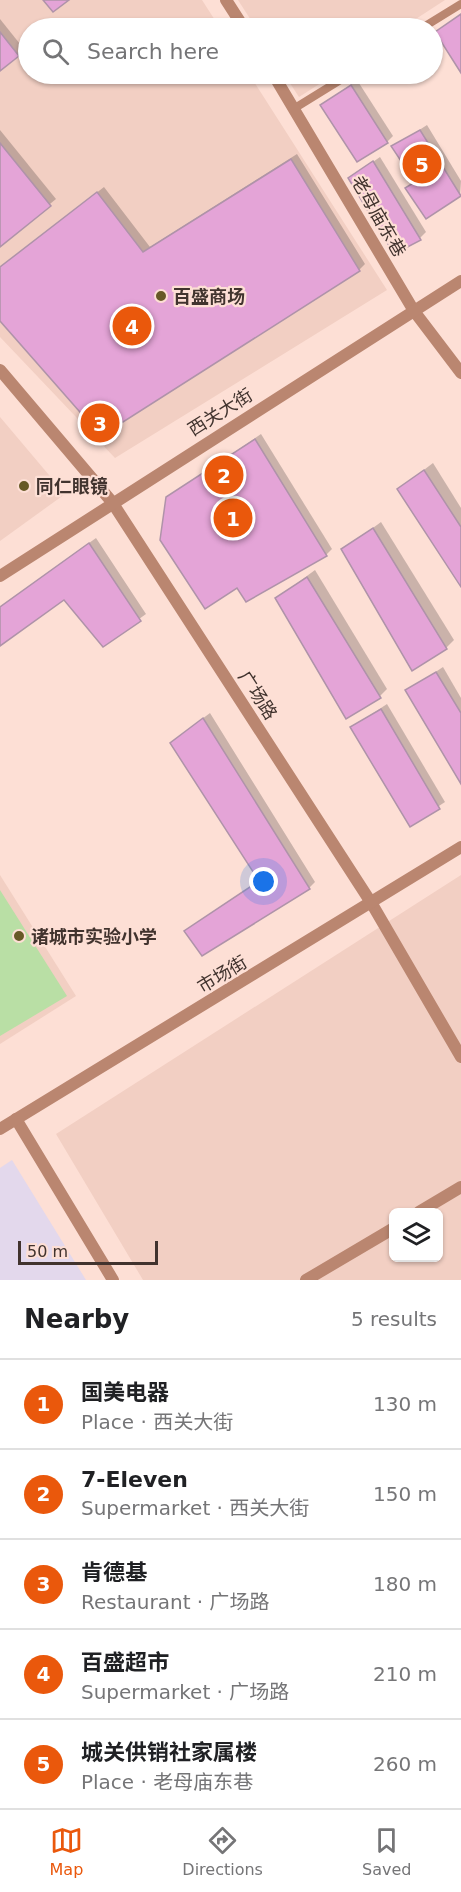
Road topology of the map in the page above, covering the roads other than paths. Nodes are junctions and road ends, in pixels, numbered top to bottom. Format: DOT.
graph roads {
  1 [pos="226,0"];
  2 [pos="461,4"];
  3 [pos="238,18"];
  4 [pos="438,18"];
  5 [pos="279,84"];
  6 [pos="334,84"];
  7 [pos="295,108"];
  8 [pos="461,281"];
  9 [pos="414,311"];
  10 [pos="0,370"];
  11 [pos="461,374"];
  12 [pos="112,502"];
  13 [pos="0,576"];
  14 [pos="461,847"];
  15 [pos="372,904"];
  16 [pos="461,1057"];
  17 [pos="15,1119"];
  18 [pos="0,1129"];
  19 [pos="461,1187"];
  20 [pos="425,1208"];
  21 [pos="389,1230"];
  22 [pos="113,1280"];
  23 [pos="306,1280"];
  1 -- 3 [label="street"];
  2 -- 4 [label="lane"];
  5 -- 7 [label="street, 老母庙东巷"];
  6 -- 7 [label="lane"];
  7 -- 9 [label="street, 老母庙东巷"];
  8 -- 9 [label="street, 西关大街"];
  9 -- 11 [label="street, 老母庙东巷"];
  9 -- 12 [label="street, 西关大街"];
  10 -- 12 [label="street, 广场路"];
  12 -- 13 [label="street, 西关大街"];
  12 -- 15 [label="street, 广场路"];
  14 -- 15 [label="street, 市场街"];
  15 -- 16 [label="street, 广场路"];
  15 -- 17 [label="street, 市场街"];
  17 -- 18 [label="street, 市场街"];
  17 -- 22 [label="street"];
  19 -- 20 [label="street"];
  21 -- 23 [label="street"];
}
